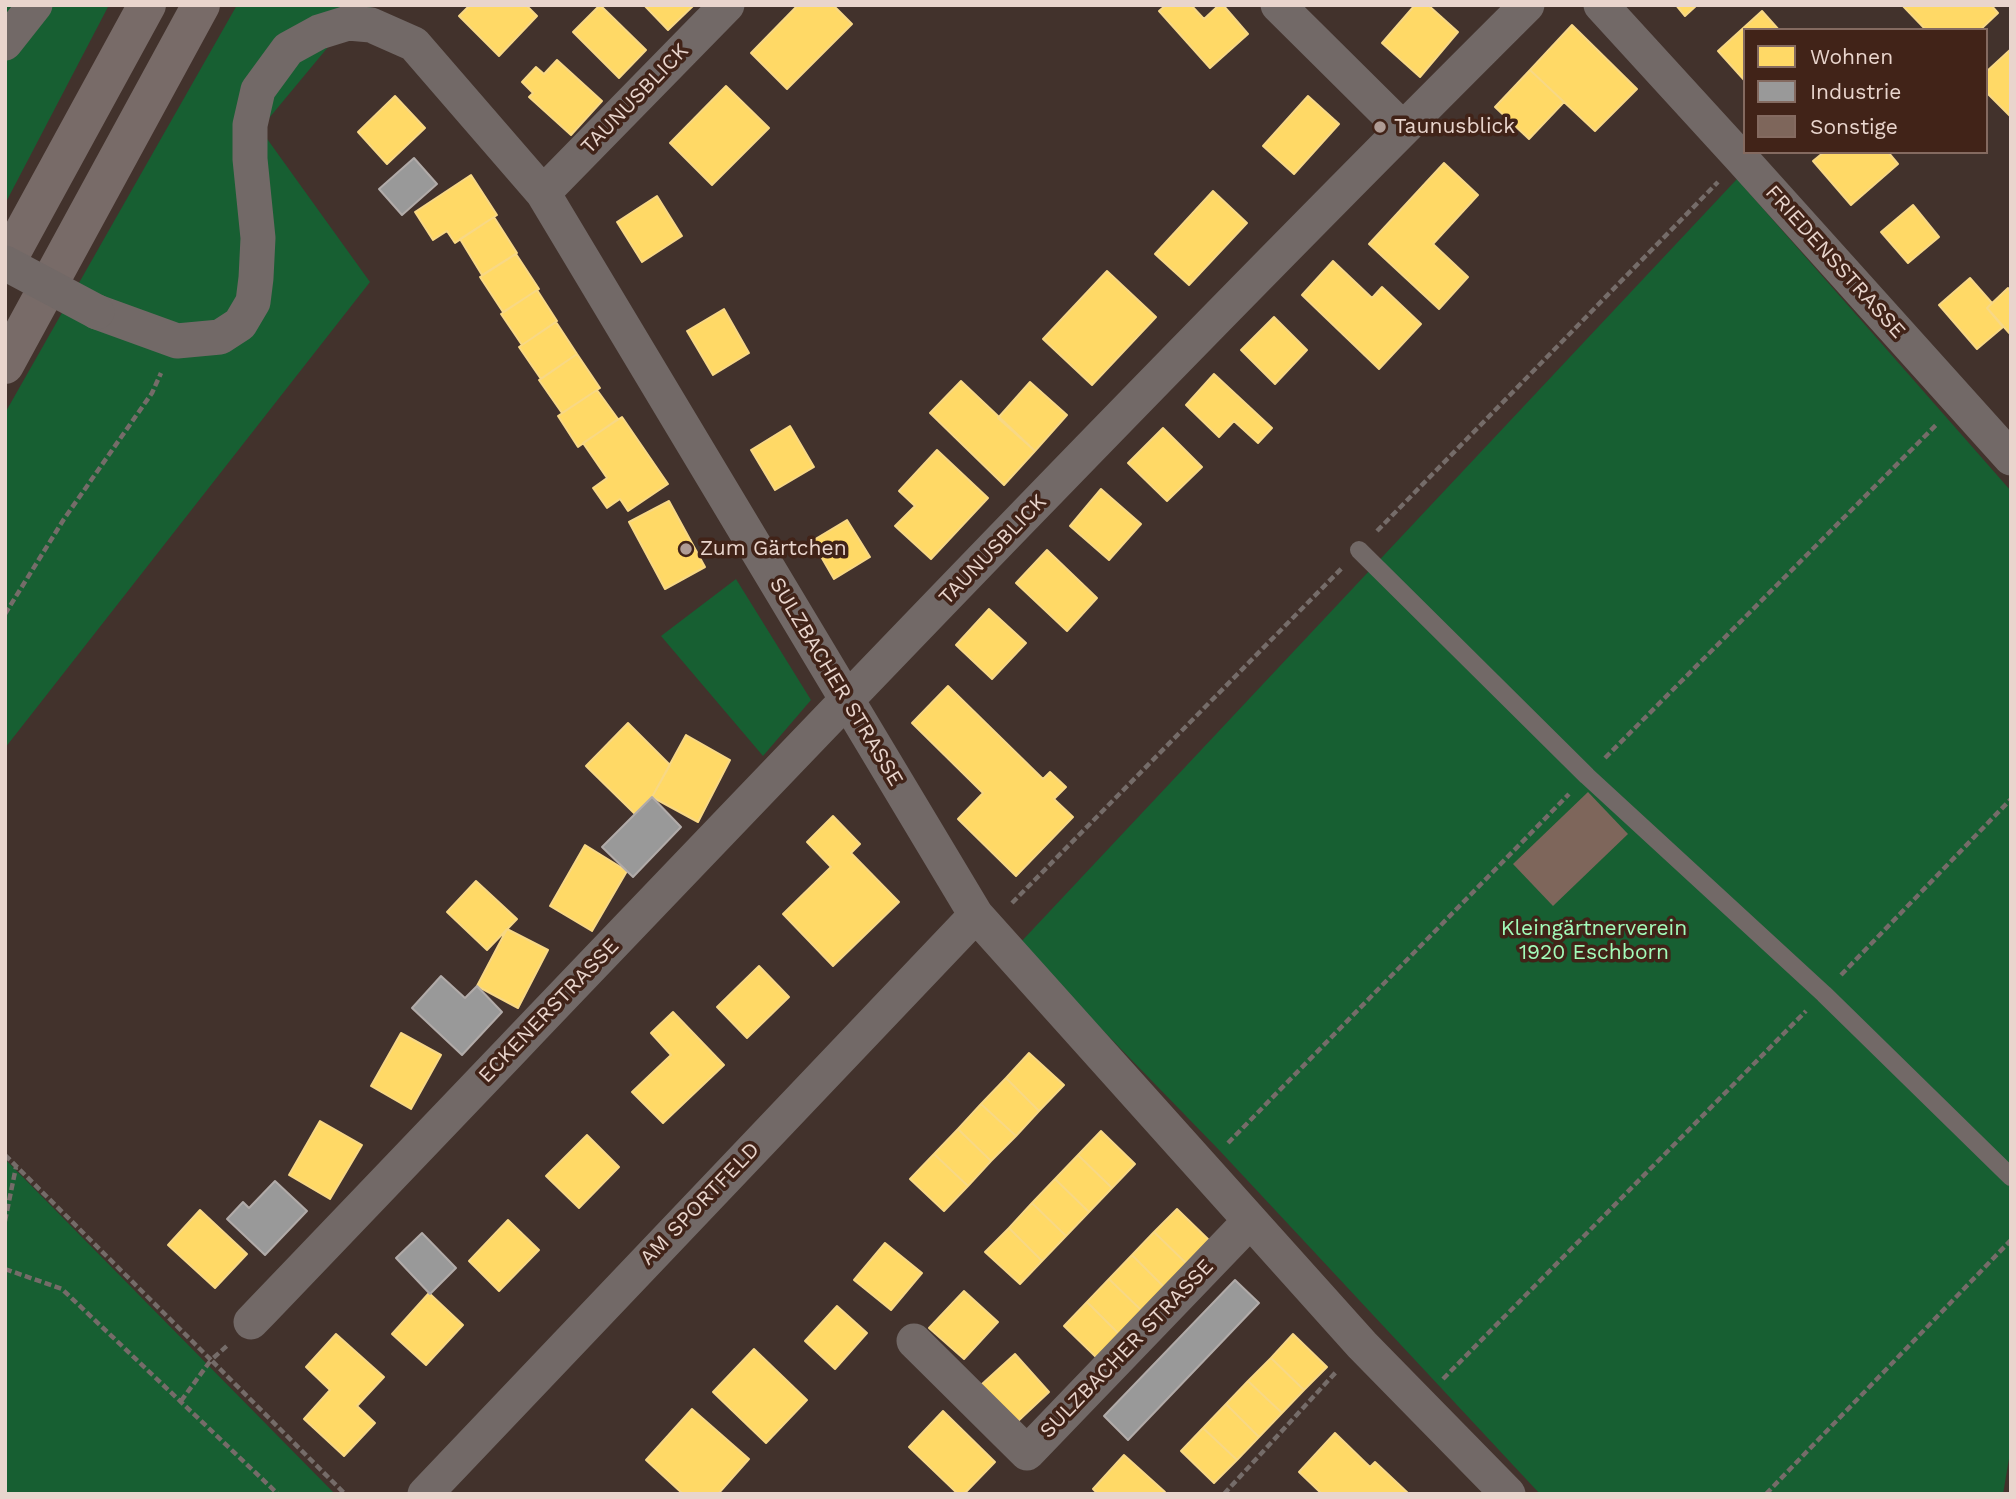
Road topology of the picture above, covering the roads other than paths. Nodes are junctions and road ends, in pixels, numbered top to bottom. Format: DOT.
graph roads {
  1 [pos="35,5"];
  2 [pos="147,5"];
  3 [pos="201,5"];
  4 [pos="727,5"];
  5 [pos="1278,5"];
  6 [pos="1527,5"];
  7 [pos="1601,5"];
  8 [pos="5,43"];
  9 [pos="1403,129"];
  10 [pos="543,193"];
  11 [pos="5,264"];
  12 [pos="5,365"];
  13 [pos="2011,458"];
  14 [pos="1359,550"];
  15 [pos="847,700"];
  16 [pos="976,915"];
  17 [pos="2011,1177"];
  18 [pos="1250,1221"];
  19 [pos="251,1322"];
  20 [pos="914,1341"];
  21 [pos="425,1494"];
  22 [pos="1508,1494"];
  1 -- 8 [label="street"];
  2 -- 11 [label="highway"];
  3 -- 12 [label="highway"];
  4 -- 10 [label="street, TAUNUSBLICK"];
  5 -- 9 [label="street"];
  6 -- 9 [label="street, TAUNUSBLICK"];
  7 -- 13 [label="street, FRIEDENSSTRASSE"];
  9 -- 15 [label="street, TAUNUSBLICK"];
  10 -- 11 [label="street, SULZBACHER STRASSE, bridge"];
  10 -- 15 [label="street, SULZBACHER STRASSE"];
  14 -- 17 [label="lane"];
  15 -- 16 [label="street, SULZBACHER STRASSE"];
  15 -- 19 [label="street, ECKENERSTRASSE"];
  16 -- 18 [label="street, SULZBACHER STRASSE"];
  16 -- 21 [label="street, AM SPORTFELD"];
  18 -- 20 [label="street, SULZBACHER STRASSE"];
  18 -- 22 [label="street, SULZBACHER STRASSE"];
}
